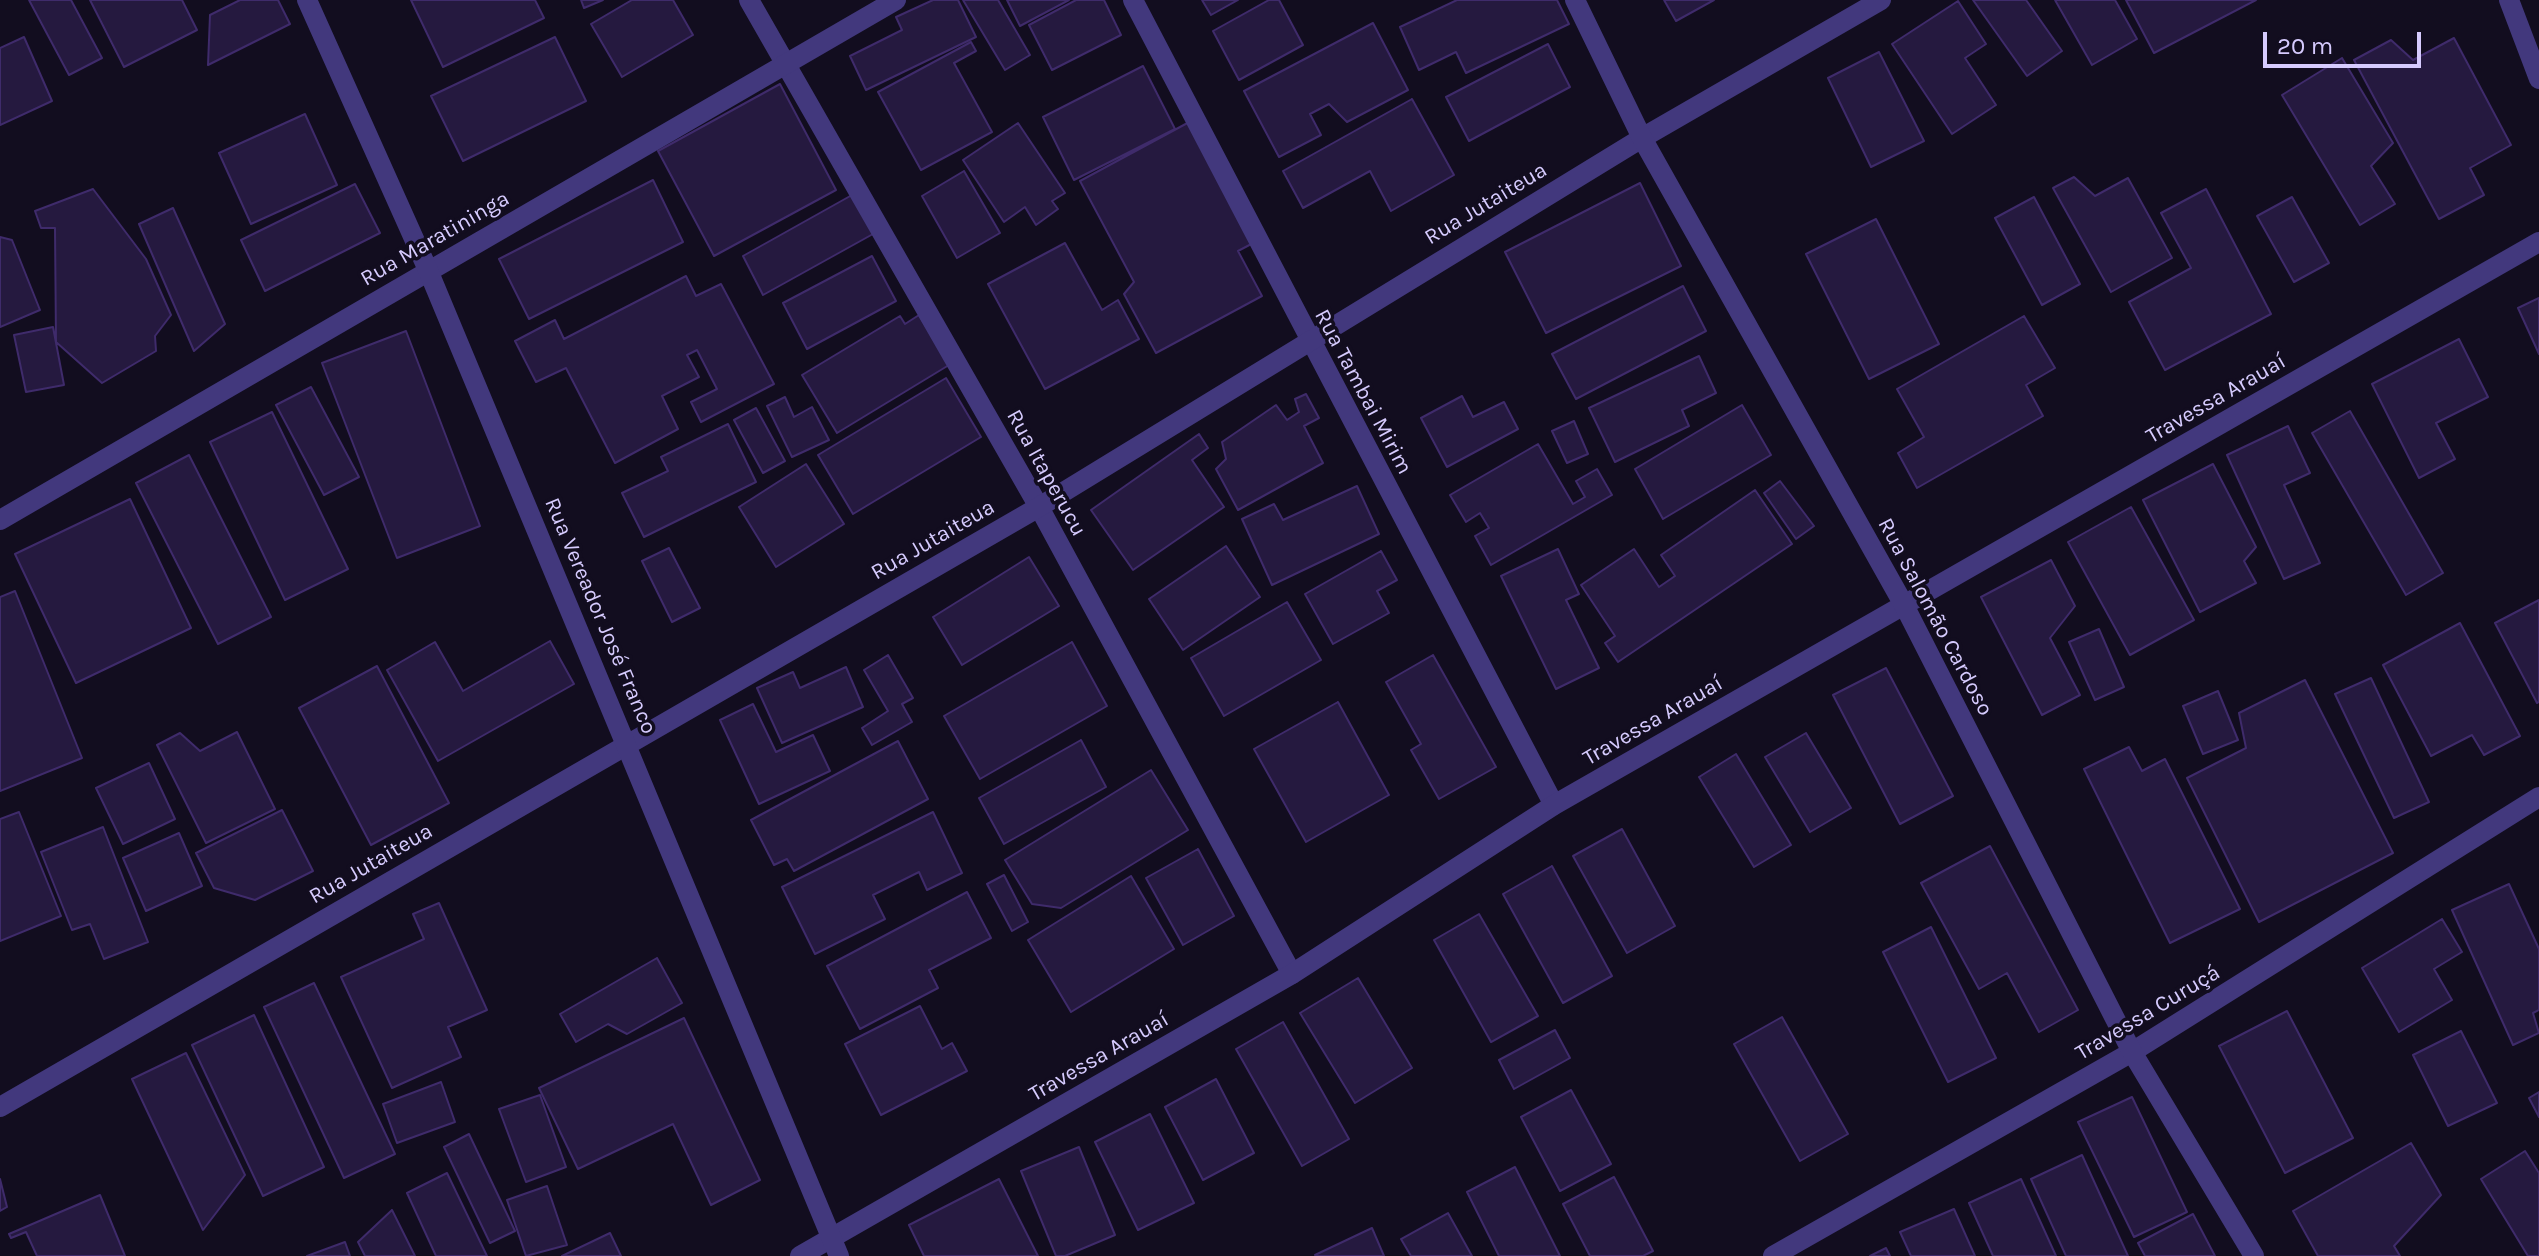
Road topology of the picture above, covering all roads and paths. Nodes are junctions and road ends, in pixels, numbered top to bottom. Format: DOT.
graph roads {
  1 [pos="307,0"];
  2 [pos="749,0"];
  3 [pos="896,0"];
  4 [pos="1133,0"];
  5 [pos="1575,0"];
  6 [pos="1881,0"];
  7 [pos="2509,0"];
  8 [pos="785,66"];
  9 [pos="2539,79"];
  10 [pos="1642,138"];
  11 [pos="2539,242"];
  12 [pos="428,270"];
  13 [pos="1308,339"];
  14 [pos="1039,507"];
  15 [pos="0,520"];
  16 [pos="1904,605"];
  17 [pos="627,743"];
  18 [pos="2539,797"];
  19 [pos="1554,805"];
  20 [pos="1292,974"];
  21 [pos="2132,1052"];
  22 [pos="0,1107"];
  23 [pos="835,1247"];
  24 [pos="800,1256"];
  25 [pos="1773,1256"];
  26 [pos="2254,1256"];
  1 -- 12 [label="street, Rua Vereador José Franco"];
  2 -- 8 [label="street, Rua Itaperucu"];
  3 -- 8 [label="street, Rua Maratininga"];
  4 -- 13 [label="street, Rua Tambai Mirim"];
  5 -- 10 [label="street, Rua Salomão Cardoso"];
  6 -- 10 [label="street, Rua Jutaiteua"];
  7 -- 9 [label="street"];
  8 -- 12 [label="street, Rua Maratininga"];
  8 -- 14 [label="street, Rua Itaperucu"];
  10 -- 13 [label="street, Rua Jutaiteua"];
  10 -- 16 [label="street, Rua Salomão Cardoso"];
  11 -- 16 [label="street, Travessa Arauaí"];
  12 -- 15 [label="street, Rua Maratininga"];
  12 -- 17 [label="street, Rua Vereador José Franco"];
  13 -- 14 [label="street, Rua Jutaiteua"];
  13 -- 19 [label="street, Rua Tambai Mirim"];
  14 -- 17 [label="street, Rua Jutaiteua"];
  14 -- 20 [label="street, Rua Itaperucu"];
  16 -- 19 [label="street, Travessa Arauaí"];
  16 -- 21 [label="street, Rua Salomão Cardoso"];
  17 -- 22 [label="street, Rua Jutaiteua"];
  17 -- 23 [label="street, Rua Vereador José Franco"];
  18 -- 21 [label="street, Travessa Curuçá"];
  19 -- 20 [label="street, Travessa Arauaí"];
  20 -- 23 [label="street, Travessa Arauaí"];
  21 -- 25 [label="street, Travessa Curuçá"];
  21 -- 26 [label="street, Rua Salomão Cardoso"];
  23 -- 24 [label="street, Travessa Arauaí"];
}
